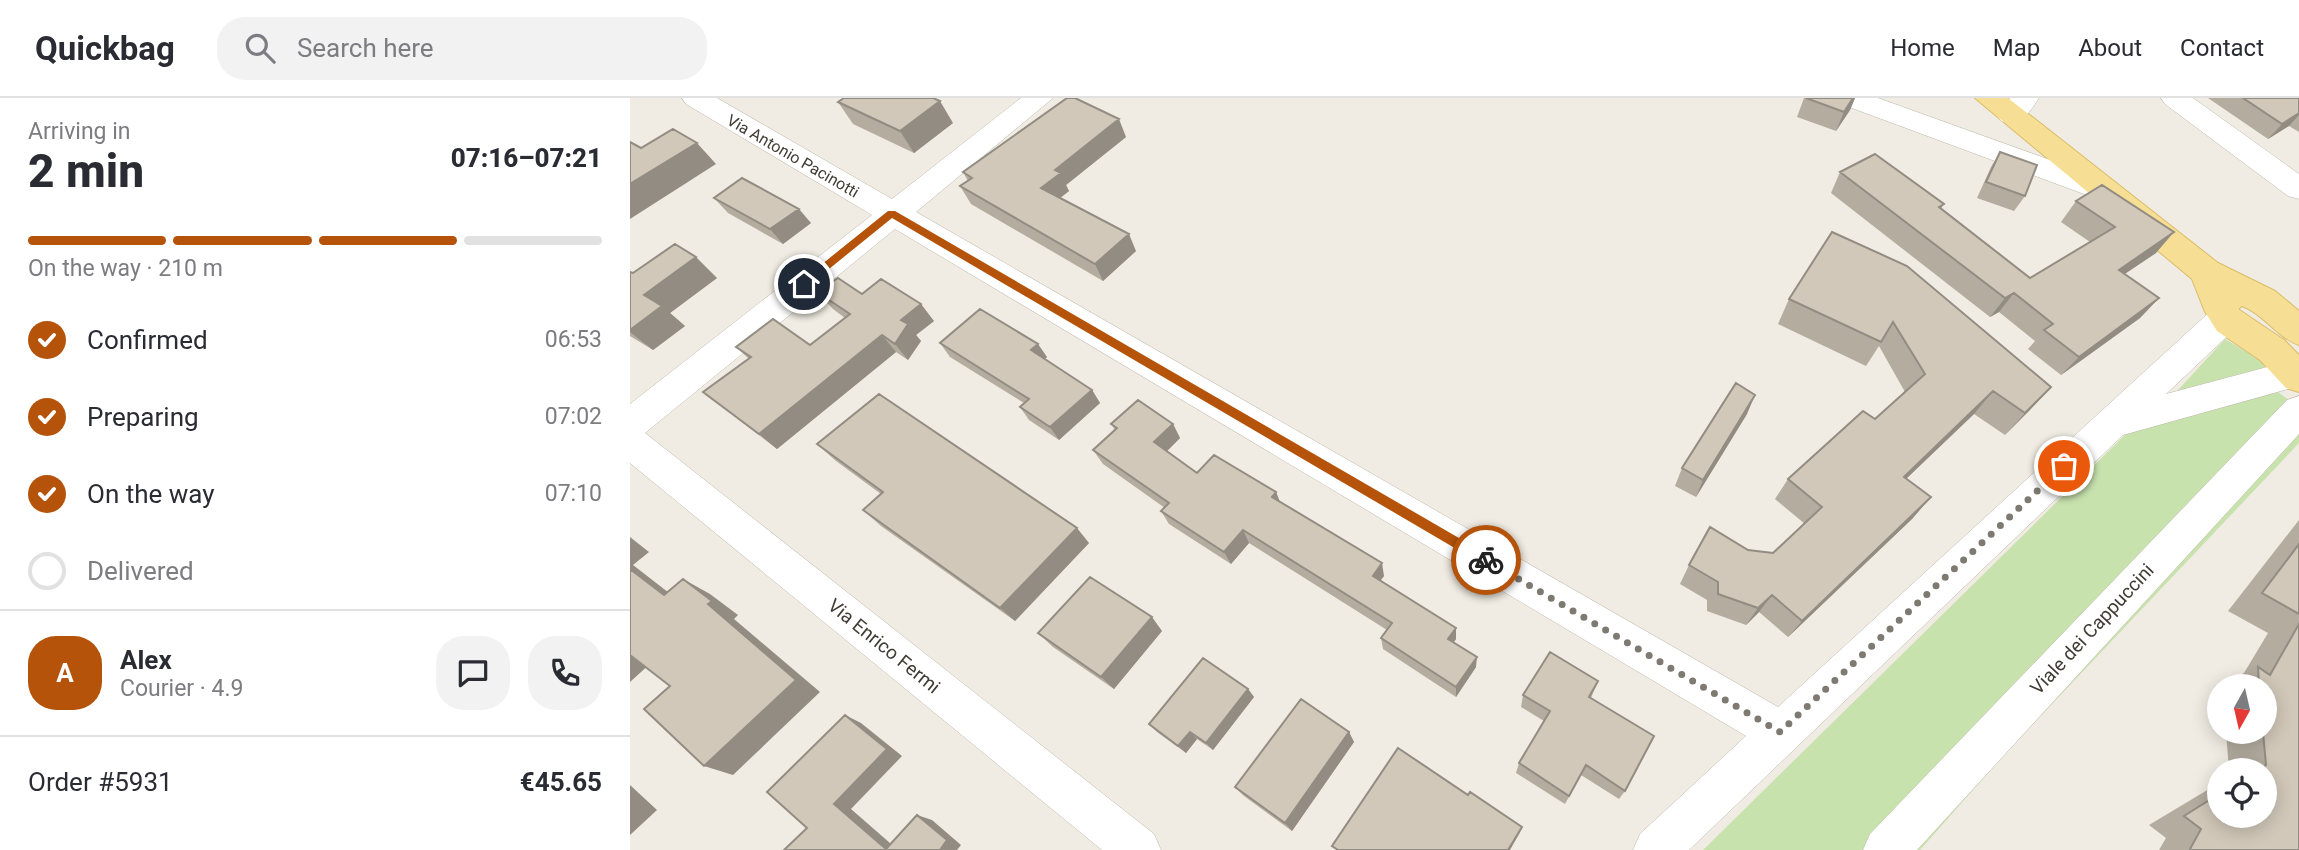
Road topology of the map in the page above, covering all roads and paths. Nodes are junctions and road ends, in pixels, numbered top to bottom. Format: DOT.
graph roads {
  1 [pos="695,98"];
  2 [pos="1039,98"];
  3 [pos="1851,98"];
  4 [pos="2175,98"];
  5 [pos="2010,108"];
  6 [pos="1992,150"];
  7 [pos="2299,189"];
  8 [pos="2103,190"];
  9 [pos="891,213"];
  10 [pos="2231,305"];
  11 [pos="2291,318"];
  12 [pos="2297,387"];
  13 [pos="630,424"];
  14 [pos="2106,425"];
  15 [pos="630,442"];
  16 [pos="1780,732"];
  17 [pos="1138,850"];
  18 [pos="1656,850"];
  19 [pos="1886,850"];
  1 -- 9 [label="street, Via Antonio Pacinotti"];
  2 -- 9 [label="street"];
  3 -- 6 [label="street"];
  4 -- 7 [label="street"];
  5 -- 6 [label="street"];
  5 -- 8 [label="main road"];
  6 -- 8 [label="street"];
  8 -- 10 [label="main road"];
  9 -- 13 [label="street"];
  9 -- 16 [label="street, Via Antonio Pacinotti"];
  10 -- 11 [label="main road"];
  10 -- 12 [label="main road"];
  10 -- 14 [label="street"];
  12 -- 14 [label="street"];
  12 -- 19 [label="street, Viale dei Cappuccini"];
  14 -- 16 [label="street"];
  15 -- 17 [label="street, Via Enrico Fermi"];
  16 -- 18 [label="street"];
}
